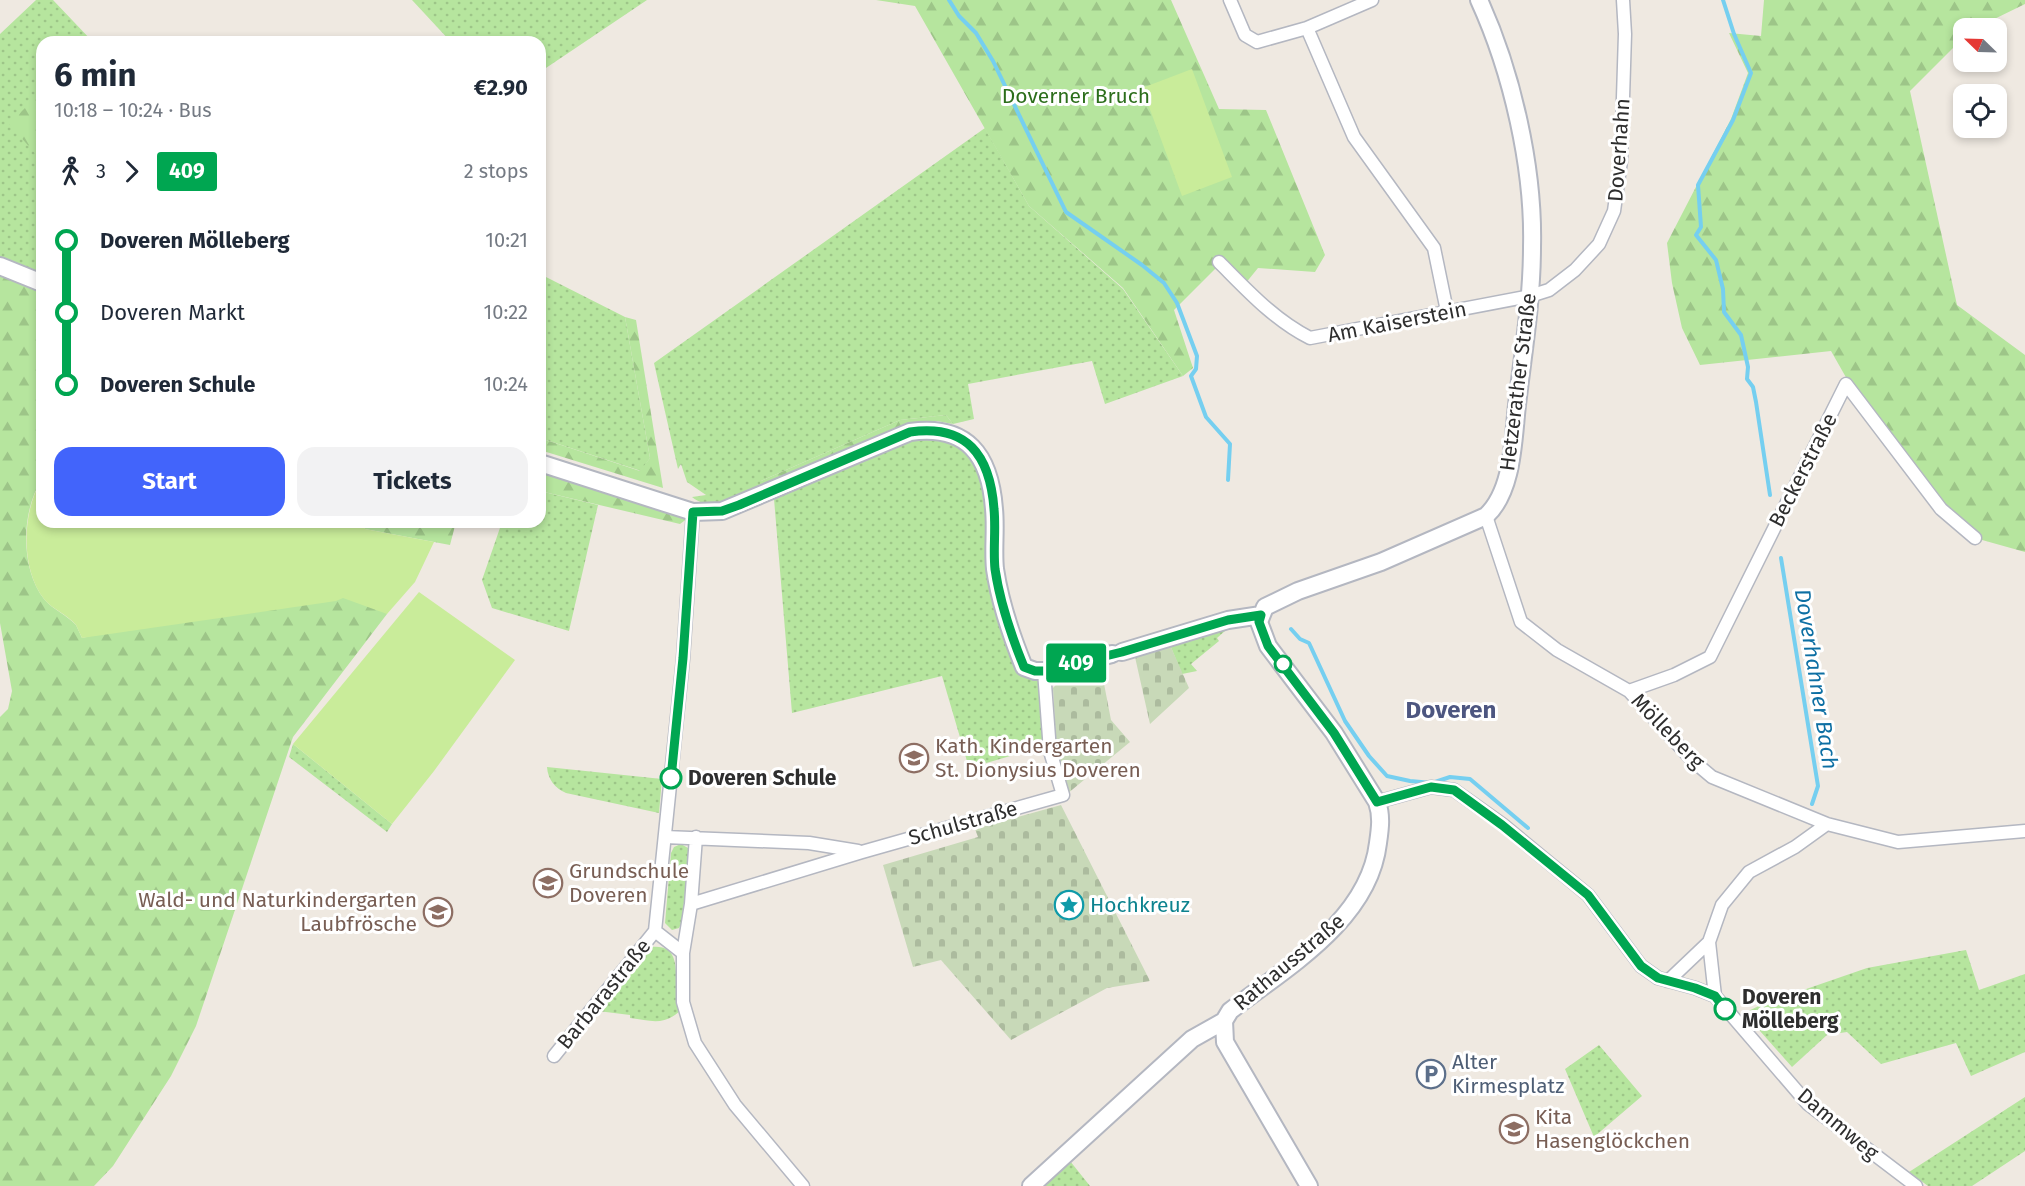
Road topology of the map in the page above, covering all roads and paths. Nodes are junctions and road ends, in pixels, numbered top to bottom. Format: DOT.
graph roads {
  1 [pos="1230,0"];
  2 [pos="1372,0"];
  3 [pos="1479,0"];
  4 [pos="1623,0"];
  5 [pos="1307,28"];
  6 [pos="1219,261"];
  7 [pos="0,266"];
  8 [pos="36,281"];
  9 [pos="1530,296"];
  10 [pos="1447,311"];
  11 [pos="546,465"];
  12 [pos="693,512"];
  13 [pos="1486,516"];
  14 [pos="1975,538"];
  15 [pos="1261,615"];
  16 [pos="1044,671"];
  17 [pos="1629,691"];
  18 [pos="1377,802"];
  19 [pos="1827,824"];
  20 [pos="2025,831"];
  21 [pos="665,837"];
  22 [pos="696,837"];
  23 [pos="862,852"];
  24 [pos="691,904"];
  25 [pos="655,931"];
  26 [pos="1709,942"];
  27 [pos="683,953"];
  28 [pos="1668,981"];
  29 [pos="1715,996"];
  30 [pos="1224,1021"];
  31 [pos="554,1056"];
  32 [pos="803,1186"];
  33 [pos="1031,1186"];
  34 [pos="1309,1186"];
  35 [pos="1916,1186"];
  1 -- 5 [label="street"];
  2 -- 5 [label="street"];
  3 -- 9 [label="street, Hetzerather Straße"];
  4 -- 9 [label="street, Doverhahn"];
  5 -- 10 [label="street"];
  6 -- 10 [label="street, Am Kaiserstein"];
  7 -- 8 [label="street"];
  9 -- 10 [label="street, Am Kaiserstein"];
  9 -- 13 [label="street, Hetzerather Straße"];
  11 -- 12 [label="street"];
  12 -- 16 [label="street"];
  12 -- 21 [label="street"];
  13 -- 15 [label="street"];
  13 -- 17 [label="street, Mölleberg"];
  14 -- 17 [label="street, Beckerstraße"];
  15 -- 16 [label="street"];
  15 -- 18 [label="street"];
  16 -- 23 [label="street, Schulstraße"];
  17 -- 19 [label="street, Mölleberg"];
  18 -- 28 [label="street"];
  18 -- 30 [label="street, Rathausstraße"];
  19 -- 20 [label="street, Mölleberg"];
  19 -- 26 [label="street"];
  21 -- 22 [label="street, Schulstraße"];
  21 -- 25 [label="street"];
  22 -- 23 [label="street, Schulstraße"];
  22 -- 24 [label="street, Barbarastraße"];
  23 -- 24 [label="street, Schulstraße"];
  24 -- 27 [label="street, Barbarastraße"];
  25 -- 27 [label="street, Barbarastraße"];
  25 -- 31 [label="street, Barbarastraße"];
  26 -- 28 [label="street"];
  26 -- 29 [label="street"];
  27 -- 32 [label="street, Barbarastraße"];
  28 -- 29 [label="street"];
  29 -- 35 [label="street, Dammweg"];
  30 -- 33 [label="street, Rathausstraße"];
  30 -- 34 [label="street"];
}
